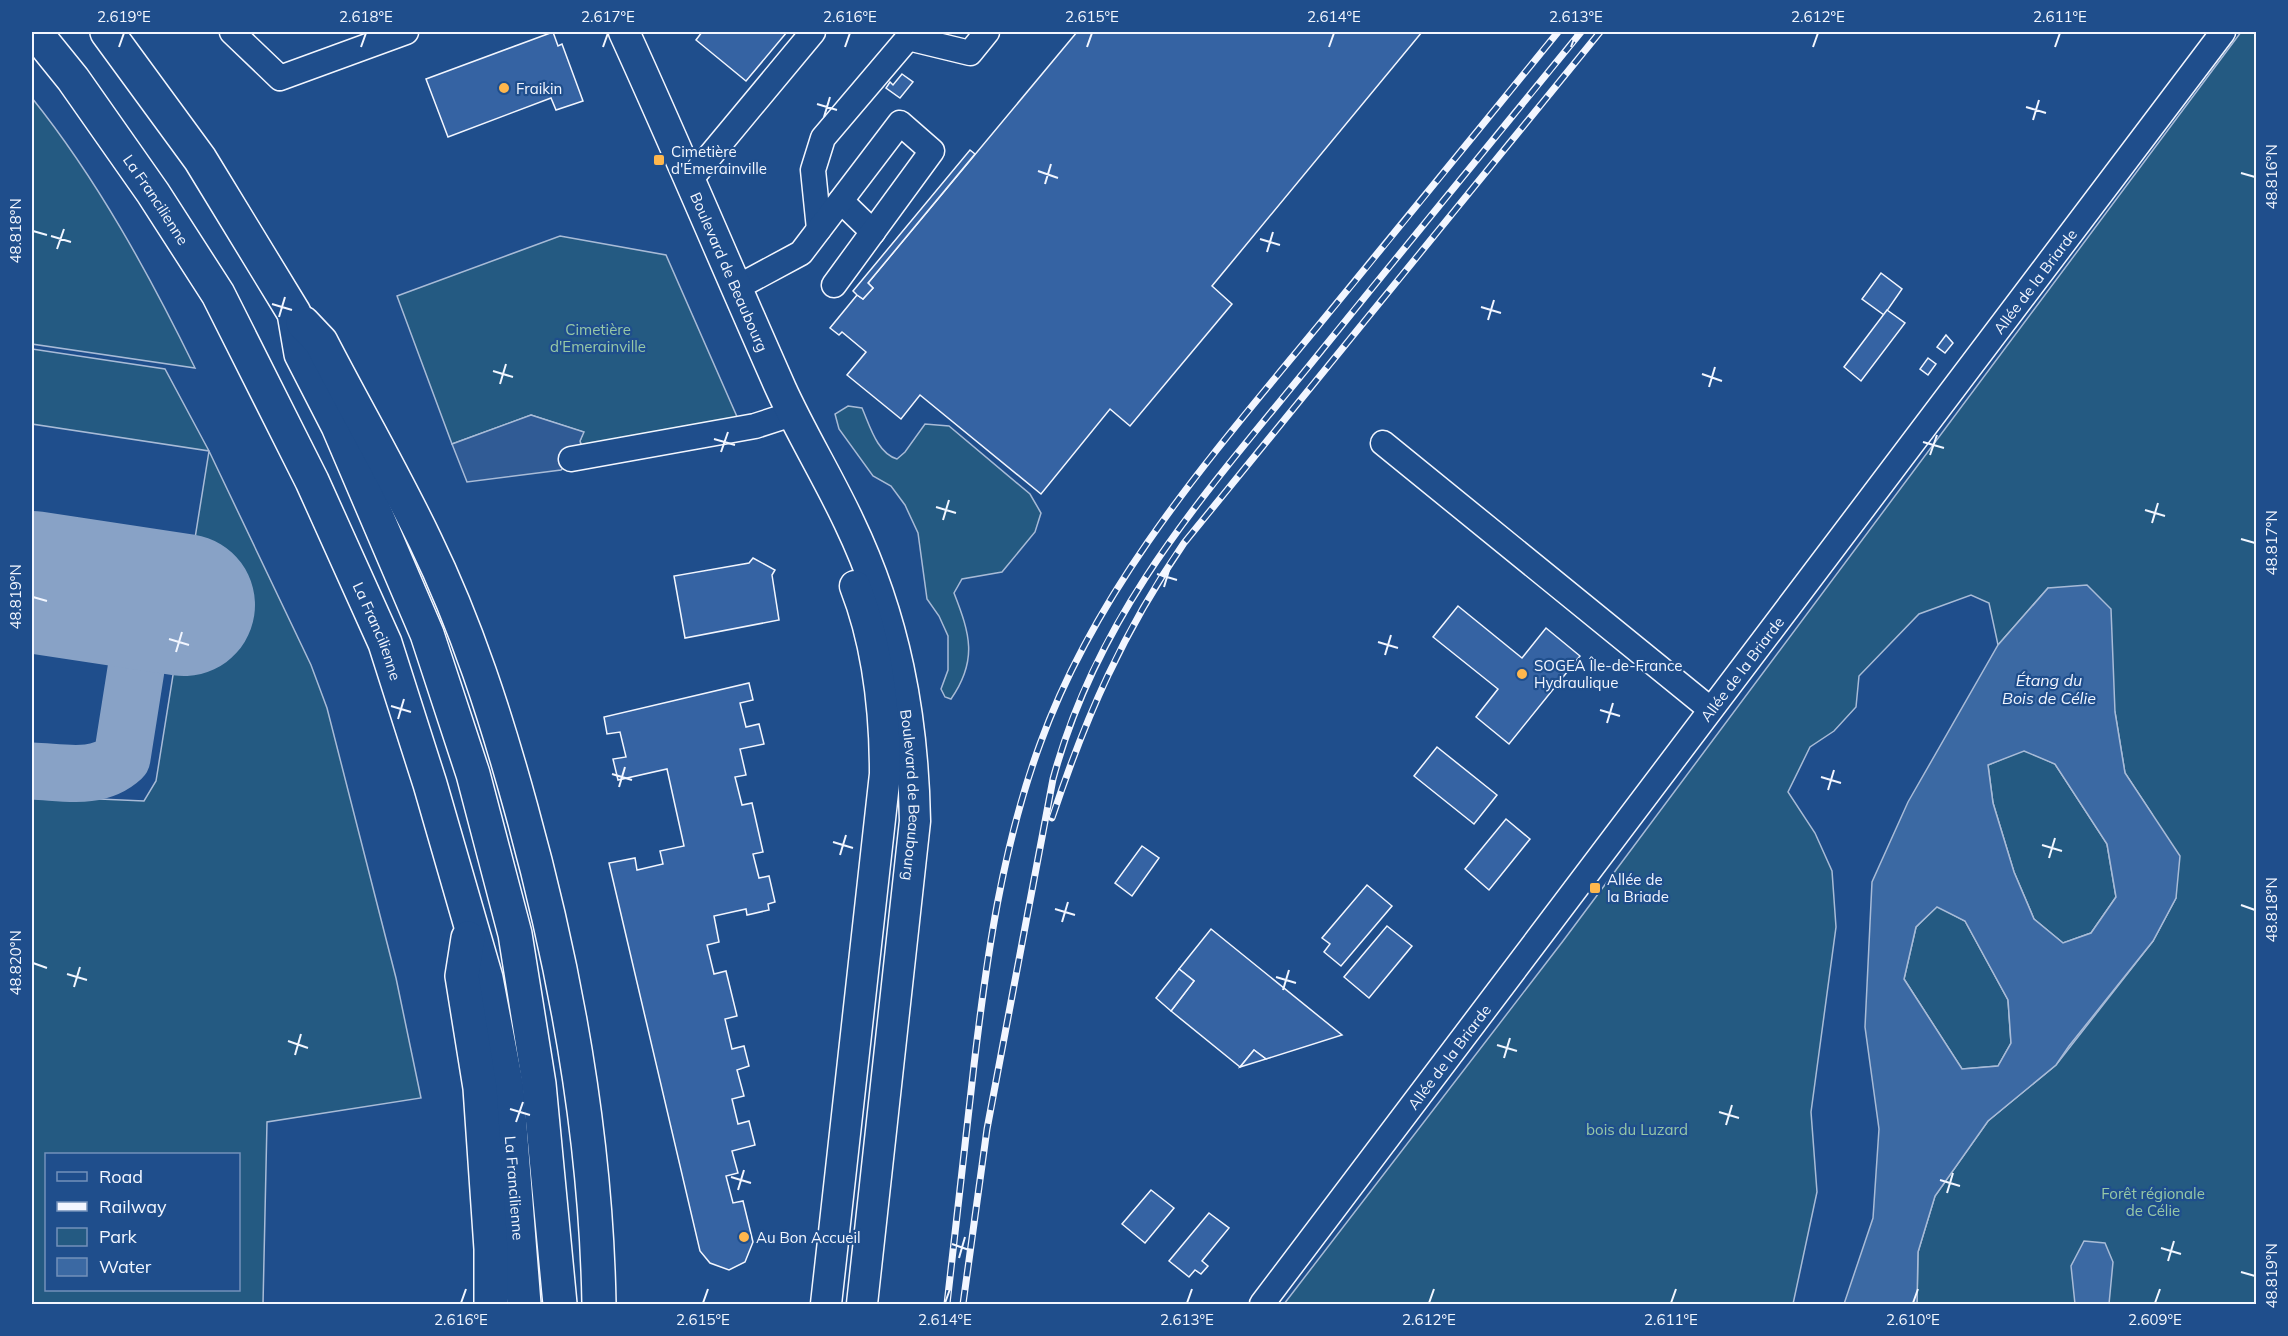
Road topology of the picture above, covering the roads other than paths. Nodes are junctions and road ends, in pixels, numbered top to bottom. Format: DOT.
graph roads {
  1 [pos="35,32"];
  2 [pos="107,32"];
  3 [pos="232,32"];
  4 [pos="406,32"];
  5 [pos="624,32"];
  6 [pos="813,32"];
  7 [pos="987,32"];
  8 [pos="2223,32"];
  9 [pos="908,35"];
  10 [pos="690,180"];
  11 [pos="841,201"];
  12 [pos="819,229"];
  13 [pos="873,232"];
  14 [pos="834,285"];
  15 [pos="736,288"];
  16 [pos="294,313"];
  17 [pos="792,414"];
  18 [pos="1383,443"];
  19 [pos="571,459"];
  20 [pos="1710,709"];
  21 [pos="470,927"];
  22 [pos="597,1212"];
  23 [pos="491,1305"];
  24 [pos="524,1305"];
  25 [pos="560,1305"];
  26 [pos="599,1305"];
  27 [pos="621,1305"];
  28 [pos="826,1305"];
  29 [pos="862,1305"];
  30 [pos="1262,1305"];
  1 -- 21 [label="highway, La Francilienne"];
  2 -- 16 [label="highway"];
  3 -- 4 [label="street"];
  5 -- 10 [label="main road, Boulevard de Beaubourg"];
  6 -- 10 [label="street"];
  7 -- 9 [label="street"];
  8 -- 20 [label="street, Allée de la Briarde"];
  9 -- 12 [label="street"];
  10 -- 15 [label="main road, Boulevard de Beaubourg"];
  11 -- 12 [label="street"];
  11 -- 13 [label="street"];
  11 -- 13 [label="street"];
  12 -- 15 [label="street"];
  13 -- 14 [label="street"];
  15 -- 17 [label="main road, Boulevard de Beaubourg"];
  16 -- 22 [label="highway"];
  16 -- 25 [label="highway"];
  17 -- 19 [label="street"];
  17 -- 28 [label="main road, Boulevard de Beaubourg"];
  17 -- 29 [label="main road, Boulevard de Beaubourg"];
  18 -- 20 [label="street"];
  20 -- 30 [label="street, Allée de la Briarde"];
  21 -- 23 [label="highway"];
  21 -- 24 [label="highway, La Francilienne"];
  22 -- 26 [label="highway"];
  22 -- 27 [label="highway"];
}
